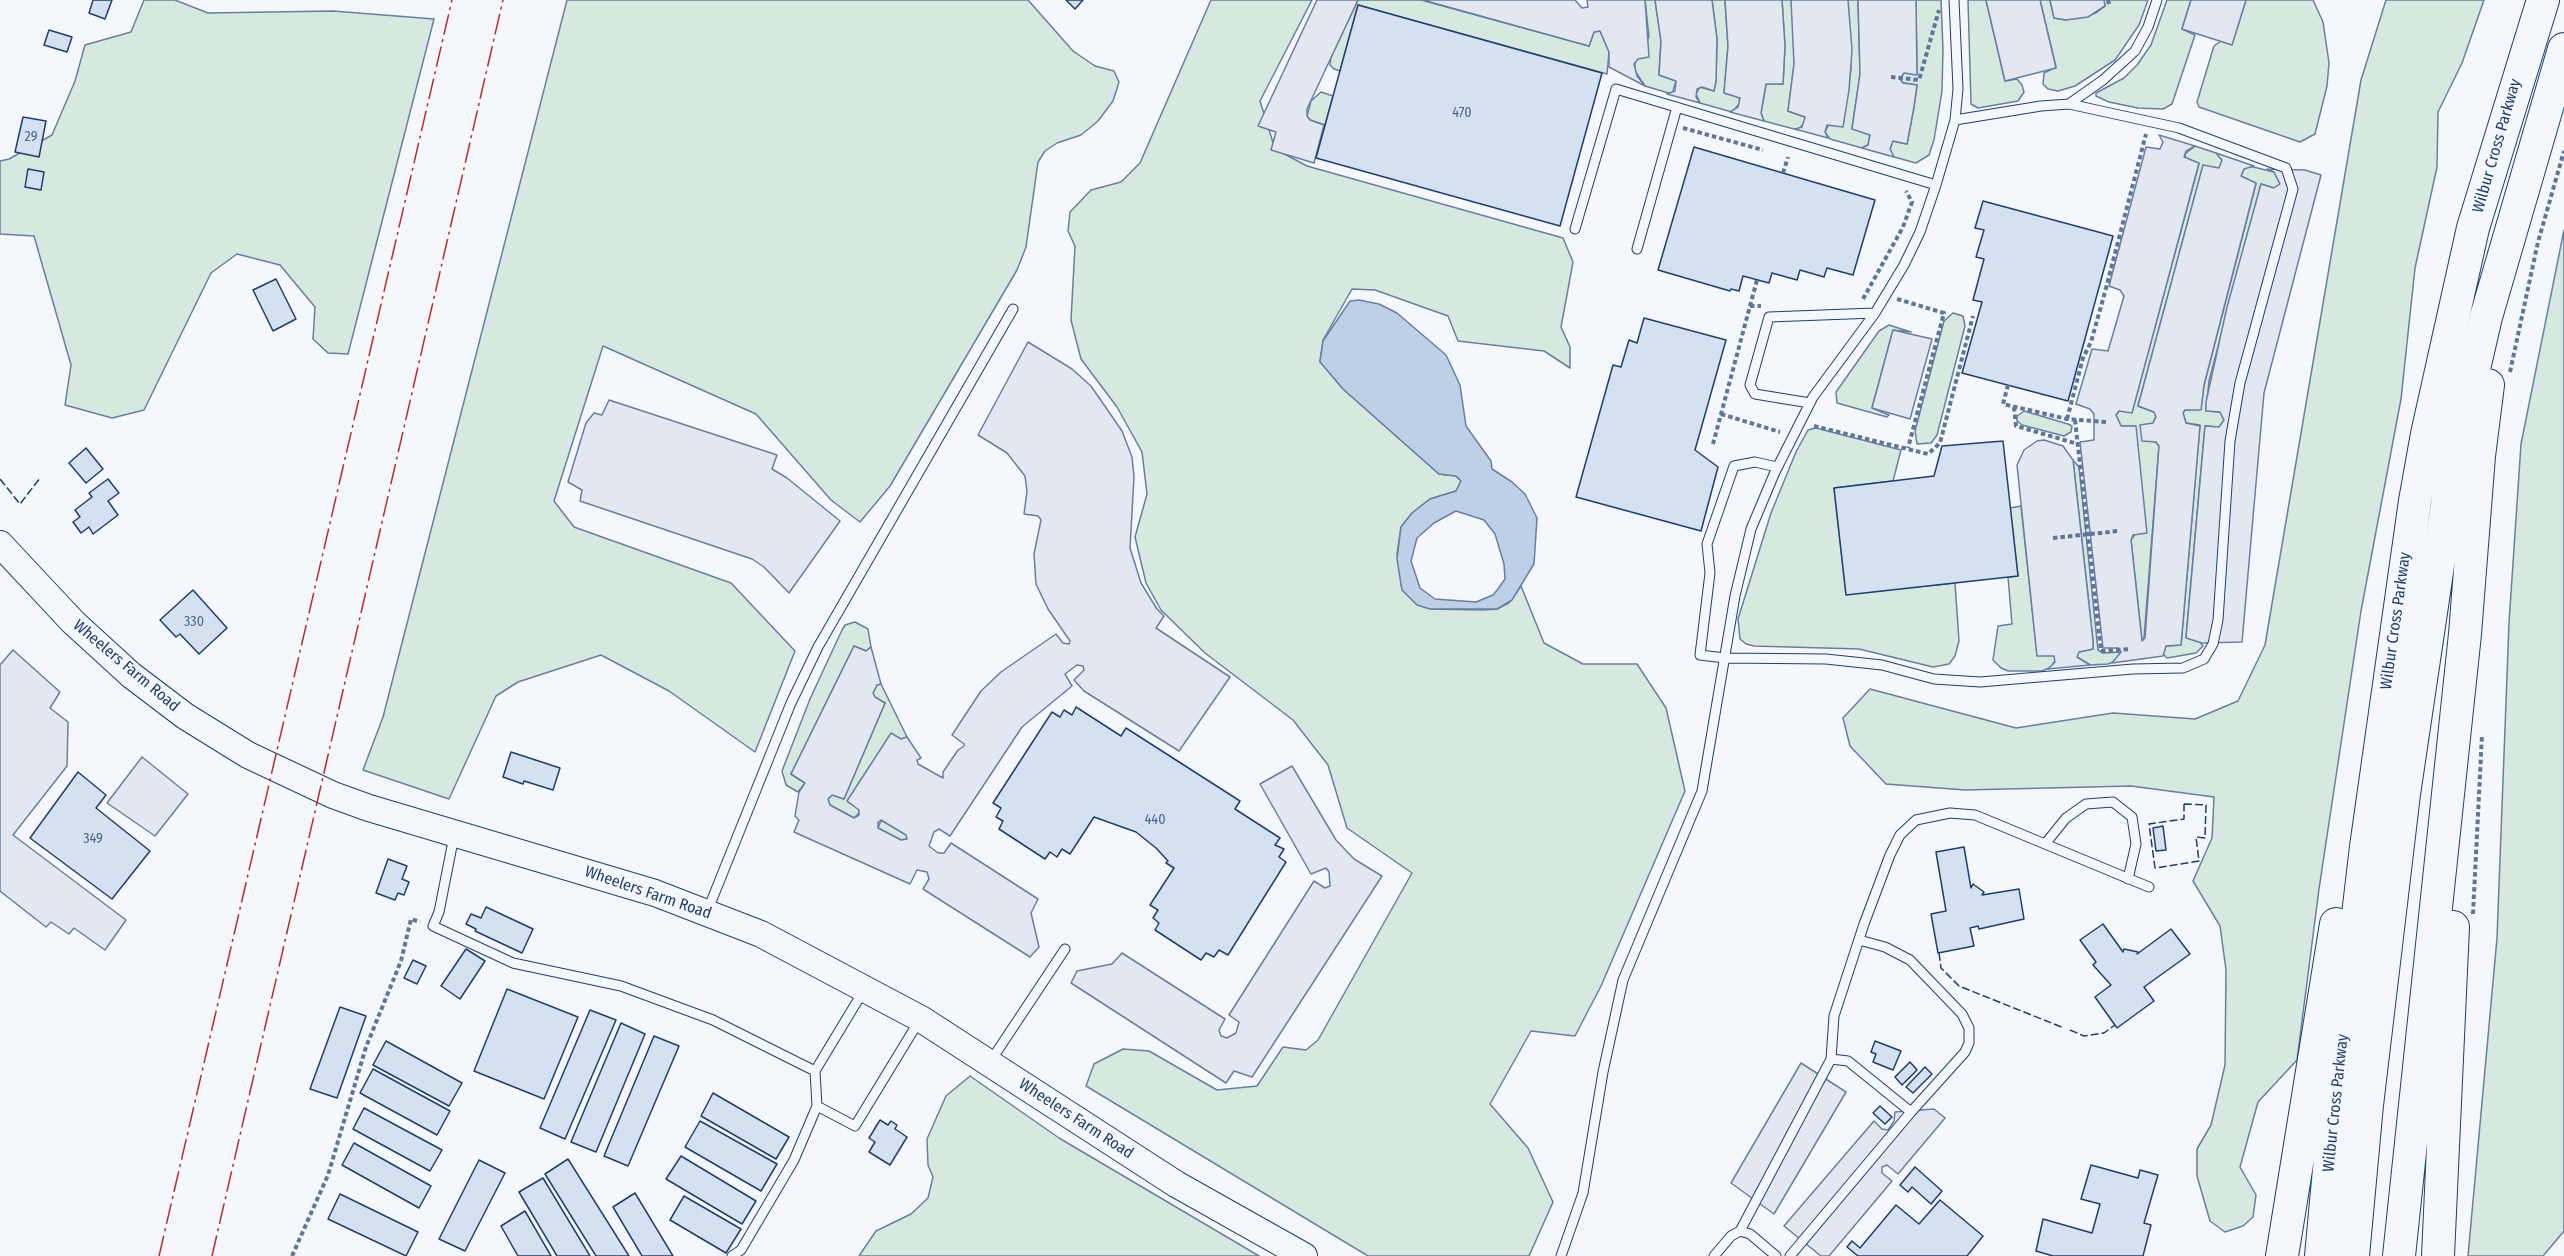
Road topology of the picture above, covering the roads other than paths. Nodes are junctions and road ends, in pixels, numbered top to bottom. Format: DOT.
graph roads {
  1 [pos="1954,0"];
  2 [pos="2157,0"];
  3 [pos="2520,0"];
  4 [pos="2543,0"];
  5 [pos="2564,49"];
  6 [pos="2069,104"];
  7 [pos="1677,107"];
  8 [pos="1955,120"];
  9 [pos="2523,183"];
  10 [pos="1936,185"];
  11 [pos="1575,229"];
  12 [pos="1637,249"];
  13 [pos="2456,298"];
  14 [pos="1013,309"];
  15 [pos="1875,313"];
  16 [pos="1810,404"];
  17 [pos="1777,467"];
  18 [pos="0,544"];
  19 [pos="2465,634"];
  20 [pos="2393,638"];
  21 [pos="1725,658"];
  22 [pos="454,835"];
  23 [pos="2044,844"];
  24 [pos="2128,879"];
  25 [pos="2149,887"];
  26 [pos="707,912"];
  27 [pos="1859,940"];
  28 [pos="1065,949"];
  29 [pos="865,988"];
  30 [pos="921,1018"];
  31 [pos="1831,1059"];
  32 [pos="990,1062"];
  33 [pos="815,1071"];
  34 [pos="817,1106"];
  35 [pos="1911,1112"];
  36 [pos="1740,1231"];
  37 [pos="732,1256"];
  38 [pos="1304,1256"];
  39 [pos="1560,1256"];
  40 [pos="1714,1256"];
  41 [pos="1776,1256"];
  42 [pos="1790,1256"];
  43 [pos="2282,1256"];
  44 [pos="2321,1256"];
  45 [pos="2353,1256"];
  46 [pos="2399,1256"];
  47 [pos="2438,1256"];
  1 -- 8 [label="lane"];
  2 -- 6 [label="lane"];
  3 -- 13 [label="highway"];
  4 -- 13 [label="highway, Wilbur Cross Parkway"];
  5 -- 9 [label="highway, Wilbur Cross Parkway"];
  6 -- 8 [label="lane"];
  6 -- 21 [label="lane"];
  7 -- 10 [label="lane"];
  7 -- 11 [label="lane"];
  7 -- 12 [label="lane"];
  8 -- 10 [label="lane"];
  9 -- 19 [label="highway"];
  9 -- 45 [label="highway, Wilbur Cross Parkway"];
  10 -- 15 [label="lane"];
  13 -- 20 [label="highway, Wilbur Cross Parkway"];
  14 -- 26 [label="lane"];
  15 -- 16 [label="lane"];
  15 -- 16 [label="lane"];
  16 -- 17 [label="lane"];
  17 -- 21 [label="lane"];
  17 -- 21 [label="lane"];
  18 -- 22 [label="main road, Wheelers Farm Road"];
  19 -- 46 [label="highway"];
  19 -- 47 [label="highway"];
  20 -- 43 [label="highway"];
  20 -- 44 [label="highway, Wilbur Cross Parkway"];
  21 -- 39 [label="lane"];
  22 -- 26 [label="main road, Wheelers Farm Road"];
  22 -- 33 [label="lane"];
  23 -- 24 [label="lane"];
  23 -- 24 [label="lane"];
  23 -- 27 [label="lane"];
  24 -- 25 [label="lane"];
  26 -- 29 [label="main road, Wheelers Farm Road"];
  27 -- 31 [label="lane"];
  27 -- 35 [label="lane"];
  28 -- 32 [label="lane"];
  29 -- 30 [label="main road, Wheelers Farm Road"];
  29 -- 33 [label="lane"];
  30 -- 32 [label="main road, Wheelers Farm Road"];
  30 -- 34 [label="lane"];
  31 -- 35 [label="lane"];
  31 -- 36 [label="lane"];
  32 -- 38 [label="main road, Wheelers Farm Road"];
  33 -- 34 [label="lane"];
  34 -- 37 [label="lane"];
  35 -- 42 [label="lane"];
  36 -- 40 [label="lane"];
  36 -- 41 [label="lane"];
}
